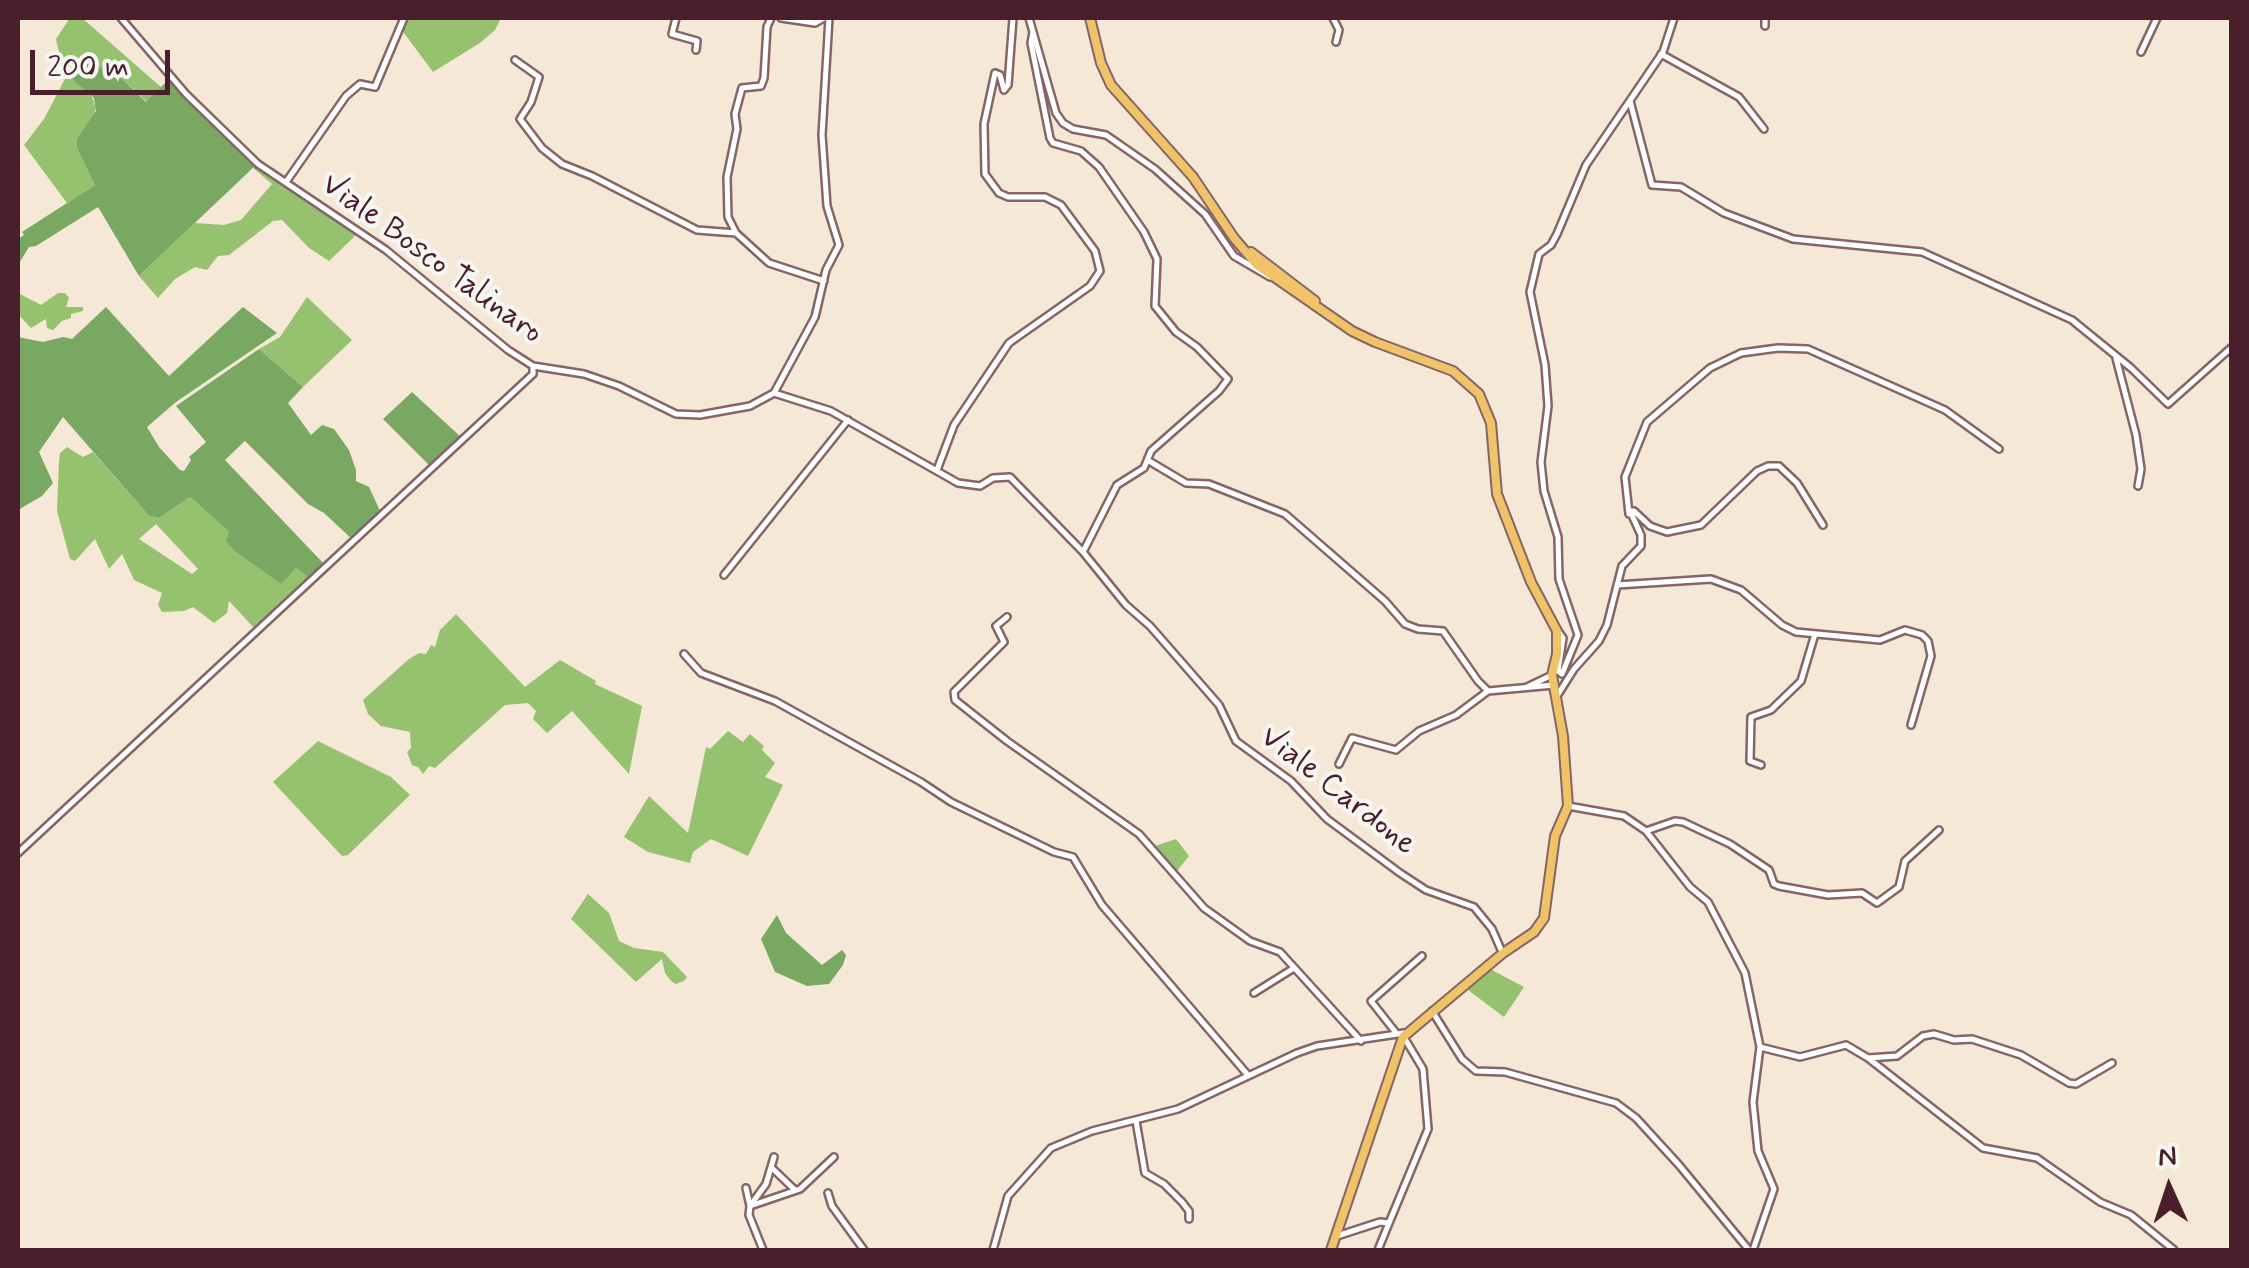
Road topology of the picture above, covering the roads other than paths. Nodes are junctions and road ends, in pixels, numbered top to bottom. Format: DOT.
graph roads {
  1 [pos="121,18"];
  2 [pos="404,18"];
  3 [pos="676,18"];
  4 [pos="771,18"];
  5 [pos="781,18"];
  6 [pos="827,18"];
  7 [pos="1014,18"];
  8 [pos="1029,18"];
  9 [pos="1090,18"];
  10 [pos="1332,18"];
  11 [pos="1674,18"];
  12 [pos="1765,18"];
  13 [pos="2157,18"];
  14 [pos="1765,26"];
  15 [pos="1033,32"];
  16 [pos="1336,42"];
  17 [pos="696,50"];
  18 [pos="2142,52"];
  19 [pos="1662,54"];
  20 [pos="515,60"];
  21 [pos="1630,102"];
  22 [pos="1764,129"];
  23 [pos="286,182"];
  24 [pos="736,233"];
  25 [pos="1244,254"];
  26 [pos="824,281"];
  27 [pos="1363,336"];
  28 [pos="2232,348"];
  29 [pos="2116,358"];
  30 [pos="533,366"];
  31 [pos="774,394"];
  32 [pos="848,420"];
  33 [pos="1999,449"];
  34 [pos="1149,462"];
  35 [pos="937,470"];
  36 [pos="2138,486"];
  37 [pos="1629,514"];
  38 [pos="1824,525"];
  39 [pos="1082,552"];
  40 [pos="724,575"];
  41 [pos="1616,585"];
  42 [pos="1007,616"];
  43 [pos="1557,632"];
  44 [pos="1815,634"];
  45 [pos="684,654"];
  46 [pos="1553,680"];
  47 [pos="1488,691"];
  48 [pos="1558,696"];
  49 [pos="1912,725"];
  50 [pos="1339,764"];
  51 [pos="1761,765"];
  52 [pos="1568,806"];
  53 [pos="1939,830"];
  54 [pos="1646,831"];
  55 [pos="18,853"];
  56 [pos="1503,953"];
  57 [pos="1422,956"];
  58 [pos="1294,968"];
  59 [pos="1254,993"];
  60 [pos="1432,1011"];
  61 [pos="1402,1034"];
  62 [pos="1361,1041"];
  63 [pos="1760,1047"];
  64 [pos="1868,1058"];
  65 [pos="2112,1063"];
  66 [pos="1246,1074"];
  67 [pos="1136,1120"];
  68 [pos="774,1157"];
  69 [pos="834,1157"];
  70 [pos="772,1168"];
  71 [pos="746,1188"];
  72 [pos="795,1190"];
  73 [pos="828,1193"];
  74 [pos="750,1206"];
  75 [pos="1189,1220"];
  76 [pos="1389,1223"];
  77 [pos="1337,1236"];
  78 [pos="763,1250"];
  79 [pos="864,1250"];
  80 [pos="994,1250"];
  81 [pos="1331,1250"];
  82 [pos="1378,1250"];
  83 [pos="1751,1250"];
  84 [pos="2174,1250"];
  1 -- 23 [label="street, Viale Bosco Talinaro"];
  2 -- 23 [label="street"];
  3 -- 17 [label="street"];
  4 -- 24 [label="street"];
  5 -- 6 [label="street"];
  6 -- 26 [label="street"];
  7 -- 35 [label="street"];
  8 -- 15 [label="street"];
  9 -- 25 [label="main road"];
  10 -- 16 [label="street"];
  11 -- 19 [label="street"];
  12 -- 14 [label="street"];
  13 -- 18 [label="street"];
  15 -- 25 [label="street"];
  15 -- 34 [label="street"];
  19 -- 21 [label="street"];
  19 -- 22 [label="street"];
  20 -- 24 [label="street"];
  21 -- 29 [label="street"];
  21 -- 43 [label="street"];
  23 -- 30 [label="street, Viale Bosco Talinaro"];
  24 -- 26 [label="street"];
  25 -- 27 [label="main road"];
  25 -- 27 [label="main road"];
  26 -- 31 [label="street"];
  27 -- 43 [label="main road"];
  28 -- 29 [label="street"];
  29 -- 36 [label="street"];
  30 -- 31 [label="street, Viale Bosco Talinaro"];
  30 -- 55 [label="street"];
  31 -- 32 [label="street"];
  32 -- 35 [label="street"];
  32 -- 40 [label="street"];
  33 -- 37 [label="street"];
  34 -- 39 [label="street"];
  34 -- 47 [label="street"];
  35 -- 39 [label="street, Viale Cardone"];
  37 -- 38 [label="street"];
  37 -- 41 [label="street"];
  39 -- 56 [label="street, Viale Cardone"];
  41 -- 44 [label="street"];
  41 -- 48 [label="street"];
  42 -- 58 [label="street"];
  43 -- 46 [label="main road"];
  44 -- 49 [label="street"];
  44 -- 51 [label="street"];
  45 -- 66 [label="street"];
  46 -- 47 [label="street"];
  46 -- 48 [label="main road"];
  47 -- 50 [label="street"];
  48 -- 52 [label="main road"];
  52 -- 54 [label="street"];
  52 -- 56 [label="main road"];
  53 -- 54 [label="street"];
  54 -- 63 [label="street"];
  56 -- 60 [label="main road"];
  57 -- 61 [label="street"];
  58 -- 59 [label="street"];
  58 -- 62 [label="street"];
  60 -- 61 [label="main road"];
  60 -- 83 [label="street"];
  61 -- 62 [label="street"];
  61 -- 76 [label="street"];
  61 -- 77 [label="main road"];
  62 -- 66 [label="street"];
  63 -- 64 [label="street"];
  63 -- 83 [label="street"];
  64 -- 65 [label="street"];
  64 -- 84 [label="street"];
  66 -- 67 [label="street"];
  67 -- 75 [label="street"];
  67 -- 80 [label="street"];
  68 -- 70 [label="street"];
  69 -- 72 [label="street"];
  70 -- 72 [label="street"];
  70 -- 74 [label="street"];
  71 -- 74 [label="street"];
  72 -- 74 [label="street"];
  73 -- 79 [label="street"];
  74 -- 78 [label="street"];
  76 -- 77 [label="street"];
  76 -- 82 [label="street"];
  77 -- 81 [label="main road"];
}
